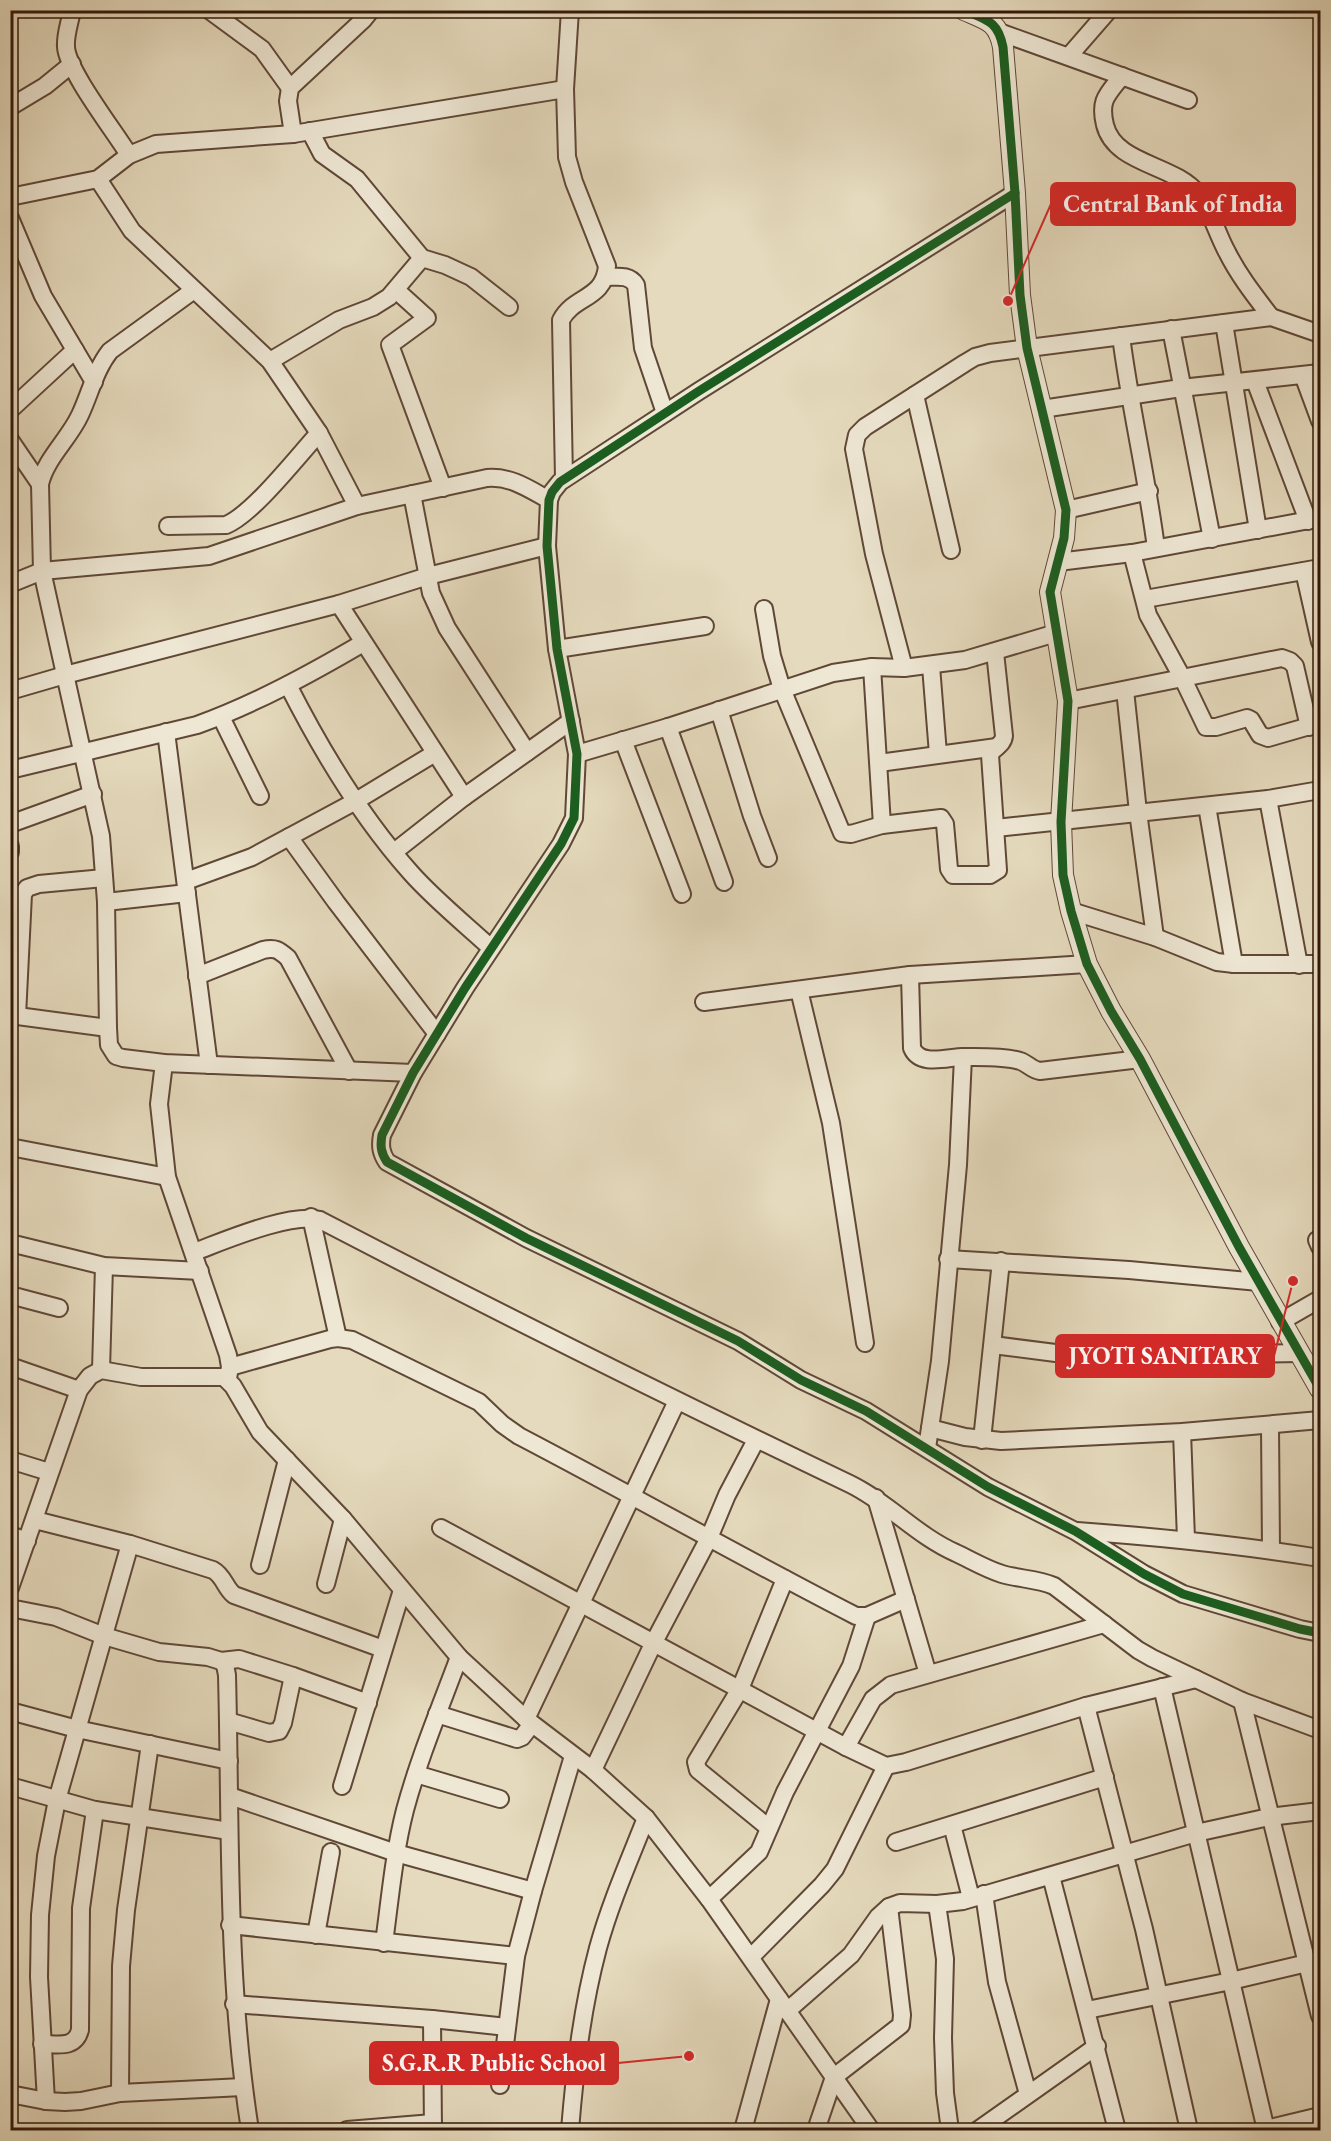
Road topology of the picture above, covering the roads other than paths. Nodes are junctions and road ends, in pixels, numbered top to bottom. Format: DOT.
graph roads {
  1 [pos="72,10"];
  2 [pos="210,10"];
  3 [pos="371,10"];
  4 [pos="570,10"];
  5 [pos="964,10"];
  6 [pos="1109,10"];
  7 [pos="995,21"];
  8 [pos="1070,56"];
  9 [pos="72,64"];
  10 [pos="1122,76"];
  11 [pos="290,88"];
  12 [pos="565,89"];
  13 [pos="1188,100"];
  14 [pos="10,107"];
  15 [pos="301,132"];
  16 [pos="129,155"];
  17 [pos="98,179"];
  18 [pos="1015,193"];
  19 [pos="10,197"];
  20 [pos="10,218"];
  21 [pos="422,258"];
  22 [pos="606,277"];
  23 [pos="194,290"];
  24 [pos="396,290"];
  25 [pos="509,307"];
  26 [pos="1271,316"];
  27 [pos="1224,323"];
  28 [pos="1171,329"];
  29 [pos="1320,334"];
  30 [pos="1121,336"];
  31 [pos="1027,348"];
  32 [pos="75,350"];
  33 [pos="270,361"];
  34 [pos="1320,373"];
  35 [pos="1303,375"];
  36 [pos="1255,381"];
  37 [pos="94,382"];
  38 [pos="1233,383"];
  39 [pos="1181,388"];
  40 [pos="915,395"];
  41 [pos="1128,395"];
  42 [pos="1042,409"];
  43 [pos="10,410"];
  44 [pos="665,413"];
  45 [pos="1320,422"];
  46 [pos="319,434"];
  47 [pos="10,440"];
  48 [pos="564,479"];
  49 [pos="40,484"];
  50 [pos="443,488"];
  51 [pos="1149,491"];
  52 [pos="412,494"];
  53 [pos="549,500"];
  54 [pos="357,506"];
  55 [pos="1066,510"];
  56 [pos="1314,519"];
  57 [pos="168,526"];
  58 [pos="1258,530"];
  59 [pos="1212,539"];
  60 [pos="548,546"];
  61 [pos="1156,548"];
  62 [pos="951,550"];
  63 [pos="1132,553"];
  64 [pos="1058,562"];
  65 [pos="1312,569"];
  66 [pos="42,571"];
  67 [pos="428,576"];
  68 [pos="10,584"];
  69 [pos="1145,599"];
  70 [pos="339,604"];
  71 [pos="764,609"];
  72 [pos="705,626"];
  73 [pos="1056,633"];
  74 [pos="1320,642"];
  75 [pos="363,643"];
  76 [pos="557,650"];
  77 [pos="995,652"];
  78 [pos="931,666"];
  79 [pos="872,668"];
  80 [pos="904,668"];
  81 [pos="65,675"];
  82 [pos="1182,678"];
  83 [pos="288,685"];
  84 [pos="782,689"];
  85 [pos="1125,690"];
  86 [pos="10,691"];
  87 [pos="1068,701"];
  88 [pos="719,710"];
  89 [pos="220,717"];
  90 [pos="571,721"];
  91 [pos="1315,725"];
  92 [pos="668,727"];
  93 [pos="166,732"];
  94 [pos="623,740"];
  95 [pos="997,747"];
  96 [pos="527,752"];
  97 [pos="83,753"];
  98 [pos="435,753"];
  99 [pos="577,754"];
  100 [pos="938,754"];
  101 [pos="879,763"];
  102 [pos="10,770"];
  103 [pos="1320,790"];
  104 [pos="93,794"];
  105 [pos="260,796"];
  106 [pos="464,797"];
  107 [pos="1268,799"];
  108 [pos="356,801"];
  109 [pos="1207,806"];
  110 [pos="1138,812"];
  111 [pos="1061,822"];
  112 [pos="10,824"];
  113 [pos="882,825"];
  114 [pos="996,828"];
  115 [pos="289,837"];
  116 [pos="10,846"];
  117 [pos="10,852"];
  118 [pos="394,852"];
  119 [pos="768,858"];
  120 [pos="104,878"];
  121 [pos="724,882"];
  122 [pos="187,887"];
  123 [pos="682,894"];
  124 [pos="106,902"];
  125 [pos="1071,911"];
  126 [pos="1155,937"];
  127 [pos="491,948"];
  128 [pos="1087,964"];
  129 [pos="1234,964"];
  130 [pos="1320,964"];
  131 [pos="1299,965"];
  132 [pos="910,975"];
  133 [pos="197,976"];
  134 [pos="799,990"];
  135 [pos="704,1002"];
  136 [pos="14,1015"];
  137 [pos="108,1028"];
  138 [pos="437,1034"];
  139 [pos="963,1057"];
  140 [pos="1140,1059"];
  141 [pos="164,1063"];
  142 [pos="209,1065"];
  143 [pos="349,1071"];
  144 [pos="413,1073"];
  145 [pos="10,1147"];
  146 [pos="167,1177"];
  147 [pos="311,1217"];
  148 [pos="10,1243"];
  149 [pos="194,1252"];
  150 [pos="948,1259"];
  151 [pos="1001,1261"];
  152 [pos="104,1266"];
  153 [pos="200,1271"];
  154 [pos="1259,1282"];
  155 [pos="10,1295"];
  156 [pos="1320,1299"];
  157 [pos="59,1308"];
  158 [pos="1281,1322"];
  159 [pos="338,1338"];
  160 [pos="865,1343"];
  161 [pos="993,1345"];
  162 [pos="1300,1353"];
  163 [pos="10,1366"];
  164 [pos="101,1370"];
  165 [pos="229,1373"];
  166 [pos="1320,1389"];
  167 [pos="78,1390"];
  168 [pos="677,1401"];
  169 [pos="1320,1420"];
  170 [pos="1270,1426"];
  171 [pos="930,1428"];
  172 [pos="1182,1432"];
  173 [pos="756,1440"];
  174 [pos="982,1440"];
  175 [pos="927,1448"];
  176 [pos="10,1460"];
  177 [pos="287,1460"];
  178 [pos="49,1472"];
  179 [pos="633,1495"];
  180 [pos="876,1498"];
  181 [pos="343,1519"];
  182 [pos="35,1520"];
  183 [pos="441,1528"];
  184 [pos="1075,1531"];
  185 [pos="10,1535"];
  186 [pos="709,1538"];
  187 [pos="1186,1539"];
  188 [pos="27,1541"];
  189 [pos="130,1544"];
  190 [pos="1271,1549"];
  191 [pos="1320,1558"];
  192 [pos="260,1565"];
  193 [pos="785,1580"];
  194 [pos="326,1584"];
  195 [pos="10,1588"];
  196 [pos="402,1590"];
  197 [pos="906,1599"];
  198 [pos="579,1604"];
  199 [pos="10,1608"];
  200 [pos="867,1616"];
  201 [pos="1104,1624"];
  202 [pos="1320,1633"];
  203 [pos="104,1636"];
  204 [pos="654,1642"];
  205 [pos="383,1649"];
  206 [pos="459,1657"];
  207 [pos="221,1661"];
  208 [pos="928,1674"];
  209 [pos="293,1676"];
  210 [pos="1196,1679"];
  211 [pos="1162,1687"];
  212 [pos="740,1689"];
  213 [pos="1242,1701"];
  214 [pos="368,1703"];
  215 [pos="1086,1706"];
  216 [pos="10,1711"];
  217 [pos="437,1714"];
  218 [pos="228,1721"];
  219 [pos="529,1722"];
  220 [pos="77,1729"];
  221 [pos="817,1730"];
  222 [pos="1320,1730"];
  223 [pos="150,1744"];
  224 [pos="846,1747"];
  225 [pos="573,1756"];
  226 [pos="229,1761"];
  227 [pos="886,1766"];
  228 [pos="592,1770"];
  229 [pos="416,1774"];
  230 [pos="1105,1777"];
  231 [pos="10,1786"];
  232 [pos="342,1786"];
  233 [pos="230,1796"];
  234 [pos="500,1799"];
  235 [pos="57,1800"];
  236 [pos="95,1810"];
  237 [pos="1320,1811"];
  238 [pos="140,1816"];
  239 [pos="1269,1817"];
  240 [pos="646,1818"];
  241 [pos="952,1825"];
  242 [pos="769,1828"];
  243 [pos="229,1831"];
  244 [pos="1196,1833"];
  245 [pos="896,1842"];
  246 [pos="330,1852"];
  247 [pos="396,1853"];
  248 [pos="1125,1854"];
  249 [pos="1051,1876"];
  250 [pos="532,1891"];
  251 [pos="978,1896"];
  252 [pos="709,1899"];
  253 [pos="938,1904"];
  254 [pos="889,1907"];
  255 [pos="230,1925"];
  256 [pos="316,1935"];
  257 [pos="384,1943"];
  258 [pos="516,1956"];
  259 [pos="752,1958"];
  260 [pos="1314,1962"];
  261 [pos="1232,1981"];
  262 [pos="1159,1996"];
  263 [pos="234,2004"];
  264 [pos="783,2005"];
  265 [pos="1087,2010"];
  266 [pos="1320,2016"];
  267 [pos="432,2019"];
  268 [pos="507,2027"];
  269 [pos="42,2044"];
  270 [pos="1097,2046"];
  271 [pos="834,2077"];
  272 [pos="500,2085"];
  273 [pos="243,2087"];
  274 [pos="120,2093"];
  275 [pos="10,2094"];
  276 [pos="1028,2094"];
  277 [pos="46,2101"];
  278 [pos="1320,2116"];
  279 [pos="433,2127"];
  280 [pos="1114,2129"];
  281 [pos="250,2130"];
  282 [pos="347,2130"];
  283 [pos="570,2130"];
  284 [pos="743,2130"];
  285 [pos="816,2130"];
  286 [pos="871,2130"];
  287 [pos="950,2130"];
  288 [pos="978,2130"];
  289 [pos="1189,2130"];
  290 [pos="1266,2130"];
  1 -- 9 [label="street"];
  2 -- 11 [label="street"];
  3 -- 11 [label="street"];
  4 -- 12 [label="street"];
  5 -- 7 [label="street"];
  6 -- 8 [label="street"];
  7 -- 8 [label="street"];
  7 -- 18 [label="street"];
  8 -- 10 [label="street"];
  9 -- 14 [label="street"];
  9 -- 16 [label="street"];
  10 -- 13 [label="street"];
  10 -- 26 [label="street"];
  11 -- 15 [label="street"];
  12 -- 15 [label="street"];
  12 -- 22 [label="street"];
  15 -- 16 [label="street"];
  15 -- 21 [label="street"];
  16 -- 17 [label="street"];
  17 -- 19 [label="street"];
  17 -- 23 [label="street"];
  18 -- 31 [label="street"];
  18 -- 44 [label="street"];
  20 -- 32 [label="street"];
  21 -- 24 [label="street"];
  21 -- 25 [label="street"];
  22 -- 44 [label="street"];
  22 -- 48 [label="street"];
  23 -- 33 [label="street"];
  23 -- 37 [label="street"];
  24 -- 33 [label="street"];
  24 -- 50 [label="street"];
  26 -- 27 [label="street"];
  26 -- 29 [label="street"];
  27 -- 28 [label="street"];
  27 -- 38 [label="street"];
  28 -- 30 [label="street"];
  28 -- 39 [label="street"];
  30 -- 31 [label="street"];
  30 -- 41 [label="street"];
  31 -- 40 [label="street"];
  31 -- 42 [label="street"];
  32 -- 37 [label="street"];
  32 -- 43 [label="street"];
  33 -- 46 [label="street"];
  34 -- 35 [label="street"];
  35 -- 36 [label="street"];
  35 -- 45 [label="street"];
  36 -- 38 [label="street"];
  36 -- 56 [label="street"];
  37 -- 49 [label="street"];
  38 -- 39 [label="street"];
  38 -- 58 [label="street"];
  39 -- 41 [label="street"];
  39 -- 59 [label="street"];
  40 -- 62 [label="street"];
  40 -- 80 [label="street"];
  41 -- 42 [label="street"];
  41 -- 51 [label="street"];
  42 -- 55 [label="street"];
  44 -- 48 [label="street"];
  46 -- 54 [label="street"];
  46 -- 57 [label="street"];
  47 -- 49 [label="street"];
  48 -- 53 [label="street"];
  49 -- 66 [label="street"];
  50 -- 52 [label="street"];
  50 -- 53 [label="street"];
  51 -- 55 [label="street"];
  51 -- 61 [label="street"];
  52 -- 54 [label="street"];
  52 -- 67 [label="street"];
  53 -- 60 [label="street"];
  54 -- 66 [label="street"];
  55 -- 64 [label="street"];
  56 -- 58 [label="street"];
  58 -- 59 [label="street"];
  59 -- 61 [label="street"];
  60 -- 67 [label="street"];
  60 -- 76 [label="street"];
  61 -- 63 [label="street"];
  63 -- 64 [label="street"];
  63 -- 69 [label="street"];
  64 -- 73 [label="street"];
  65 -- 69 [label="street"];
  65 -- 74 [label="street"];
  66 -- 68 [label="street"];
  66 -- 81 [label="street"];
  67 -- 70 [label="street"];
  67 -- 96 [label="street"];
  69 -- 82 [label="street"];
  70 -- 75 [label="street"];
  70 -- 81 [label="street"];
  71 -- 84 [label="street"];
  72 -- 76 [label="street"];
  73 -- 77 [label="street"];
  73 -- 87 [label="street"];
  75 -- 83 [label="street"];
  75 -- 98 [label="street"];
  76 -- 90 [label="street"];
  77 -- 78 [label="street"];
  77 -- 95 [label="street"];
  78 -- 80 [label="street"];
  78 -- 100 [label="street"];
  79 -- 80 [label="street"];
  79 -- 84 [label="street"];
  79 -- 101 [label="street"];
  81 -- 86 [label="street"];
  81 -- 97 [label="street"];
  82 -- 85 [label="street"];
  82 -- 91 [label="street"];
  82 -- 91 [label="street"];
  83 -- 89 [label="street"];
  83 -- 108 [label="street"];
  84 -- 88 [label="street"];
  84 -- 113 [label="street"];
  85 -- 87 [label="street"];
  85 -- 110 [label="street"];
  87 -- 111 [label="street"];
  88 -- 92 [label="street"];
  88 -- 119 [label="street"];
  89 -- 93 [label="street"];
  89 -- 105 [label="street"];
  90 -- 96 [label="street"];
  90 -- 99 [label="street"];
  92 -- 94 [label="street"];
  92 -- 121 [label="street"];
  93 -- 97 [label="street"];
  93 -- 122 [label="street"];
  94 -- 99 [label="street"];
  94 -- 123 [label="street"];
  95 -- 100 [label="street"];
  95 -- 114 [label="street"];
  96 -- 106 [label="street"];
  97 -- 102 [label="street"];
  97 -- 104 [label="street"];
  98 -- 106 [label="street"];
  98 -- 108 [label="street"];
  99 -- 127 [label="street"];
  100 -- 101 [label="street"];
  101 -- 113 [label="street"];
  103 -- 107 [label="street"];
  104 -- 112 [label="street"];
  104 -- 120 [label="street"];
  106 -- 118 [label="street"];
  107 -- 109 [label="street"];
  107 -- 131 [label="street"];
  108 -- 115 [label="street"];
  108 -- 118 [label="street"];
  109 -- 110 [label="street"];
  109 -- 129 [label="street"];
  110 -- 111 [label="street"];
  110 -- 126 [label="street"];
  111 -- 114 [label="street"];
  111 -- 125 [label="street"];
  113 -- 114 [label="street"];
  115 -- 122 [label="street"];
  115 -- 138 [label="street"];
  116 -- 117 [label="street"];
  118 -- 127 [label="street"];
  120 -- 124 [label="street"];
  120 -- 136 [label="street"];
  122 -- 124 [label="street"];
  122 -- 133 [label="street"];
  124 -- 137 [label="street"];
  125 -- 126 [label="street"];
  125 -- 128 [label="street"];
  126 -- 129 [label="street"];
  127 -- 138 [label="street"];
  128 -- 132 [label="street"];
  128 -- 140 [label="street"];
  129 -- 131 [label="street"];
  130 -- 131 [label="street"];
  132 -- 134 [label="street"];
  132 -- 139 [label="street"];
  133 -- 142 [label="street"];
  133 -- 143 [label="street"];
  134 -- 135 [label="street"];
  134 -- 160 [label="street"];
  136 -- 137 [label="street"];
  137 -- 141 [label="street"];
  138 -- 144 [label="street"];
  139 -- 140 [label="street"];
  139 -- 150 [label="street"];
  140 -- 154 [label="street"];
  141 -- 142 [label="street"];
  141 -- 146 [label="street"];
  142 -- 143 [label="street"];
  143 -- 144 [label="street"];
  144 -- 175 [label="street"];
  145 -- 146 [label="street"];
  146 -- 149 [label="street"];
  147 -- 149 [label="street"];
  147 -- 159 [label="street"];
  147 -- 168 [label="street"];
  148 -- 152 [label="street"];
  149 -- 153 [label="street"];
  150 -- 151 [label="street"];
  150 -- 171 [label="street"];
  151 -- 154 [label="street"];
  151 -- 161 [label="street"];
  152 -- 153 [label="street"];
  152 -- 164 [label="street"];
  153 -- 165 [label="street"];
  154 -- 158 [label="street"];
  155 -- 157 [label="street"];
  156 -- 158 [label="street"];
  158 -- 162 [label="street"];
  159 -- 165 [label="street"];
  159 -- 179 [label="street"];
  161 -- 162 [label="street"];
  161 -- 174 [label="street"];
  162 -- 166 [label="street"];
  163 -- 167 [label="street"];
  164 -- 165 [label="street"];
  164 -- 167 [label="street"];
  165 -- 177 [label="street"];
  167 -- 178 [label="street"];
  168 -- 173 [label="street"];
  168 -- 179 [label="street"];
  169 -- 170 [label="street"];
  170 -- 172 [label="street"];
  170 -- 190 [label="street"];
  171 -- 174 [label="street"];
  171 -- 175 [label="street"];
  172 -- 174 [label="street"];
  172 -- 187 [label="street"];
  173 -- 180 [label="street"];
  173 -- 186 [label="street"];
  175 -- 184 [label="street"];
  176 -- 178 [label="street"];
  177 -- 181 [label="street"];
  177 -- 192 [label="street"];
  178 -- 182 [label="street"];
  179 -- 186 [label="street"];
  179 -- 198 [label="street"];
  180 -- 197 [label="street"];
  180 -- 201 [label="street"];
  181 -- 194 [label="street"];
  181 -- 196 [label="street"];
  182 -- 188 [label="street"];
  182 -- 189 [label="street"];
  183 -- 198 [label="street"];
  184 -- 187 [label="street"];
  184 -- 202 [label="street"];
  185 -- 188 [label="street"];
  186 -- 193 [label="street"];
  186 -- 204 [label="street"];
  187 -- 190 [label="street"];
  188 -- 195 [label="street"];
  189 -- 203 [label="street"];
  189 -- 205 [label="street"];
  190 -- 191 [label="street"];
  193 -- 200 [label="street"];
  193 -- 212 [label="street"];
  196 -- 205 [label="street"];
  196 -- 206 [label="street"];
  197 -- 200 [label="street"];
  197 -- 208 [label="street"];
  198 -- 204 [label="street"];
  198 -- 219 [label="street"];
  199 -- 203 [label="street"];
  200 -- 221 [label="street"];
  201 -- 208 [label="street"];
  201 -- 210 [label="street"];
  203 -- 207 [label="street"];
  203 -- 220 [label="street"];
  204 -- 212 [label="street"];
  204 -- 228 [label="street"];
  205 -- 214 [label="street"];
  206 -- 217 [label="street"];
  206 -- 219 [label="street"];
  207 -- 209 [label="street"];
  207 -- 218 [label="street"];
  208 -- 224 [label="street"];
  209 -- 214 [label="street"];
  209 -- 218 [label="street"];
  210 -- 211 [label="street"];
  210 -- 213 [label="street"];
  211 -- 215 [label="street"];
  211 -- 244 [label="street"];
  212 -- 221 [label="street"];
  212 -- 242 [label="street"];
  213 -- 222 [label="street"];
  213 -- 239 [label="street"];
  214 -- 232 [label="street"];
  215 -- 227 [label="street"];
  215 -- 230 [label="street"];
  216 -- 220 [label="street"];
  217 -- 219 [label="street"];
  217 -- 229 [label="street"];
  218 -- 226 [label="street"];
  219 -- 225 [label="street"];
  220 -- 223 [label="street"];
  220 -- 235 [label="street"];
  221 -- 224 [label="street"];
  221 -- 242 [label="street"];
  223 -- 226 [label="street"];
  223 -- 238 [label="street"];
  224 -- 227 [label="street"];
  225 -- 228 [label="street"];
  225 -- 250 [label="street"];
  226 -- 233 [label="street"];
  227 -- 259 [label="street"];
  228 -- 240 [label="street"];
  229 -- 234 [label="street"];
  229 -- 247 [label="street"];
  230 -- 241 [label="street"];
  230 -- 248 [label="street"];
  231 -- 235 [label="street"];
  233 -- 243 [label="street"];
  233 -- 247 [label="street"];
  235 -- 236 [label="street"];
  235 -- 269 [label="street"];
  236 -- 238 [label="street"];
  236 -- 269 [label="street"];
  237 -- 239 [label="street"];
  238 -- 243 [label="street"];
  238 -- 274 [label="street"];
  239 -- 244 [label="street"];
  239 -- 260 [label="street"];
  240 -- 252 [label="street"];
  240 -- 283 [label="street"];
  241 -- 245 [label="street"];
  241 -- 251 [label="street"];
  242 -- 252 [label="street"];
  243 -- 255 [label="street"];
  244 -- 248 [label="street"];
  244 -- 261 [label="street"];
  246 -- 256 [label="street"];
  247 -- 250 [label="street"];
  247 -- 257 [label="street"];
  248 -- 249 [label="street"];
  248 -- 262 [label="street"];
  249 -- 251 [label="street"];
  249 -- 265 [label="street"];
  250 -- 258 [label="street"];
  251 -- 253 [label="street"];
  251 -- 276 [label="street"];
  252 -- 259 [label="street"];
  253 -- 254 [label="street"];
  253 -- 287 [label="street"];
  254 -- 264 [label="street"];
  254 -- 271 [label="street"];
  255 -- 256 [label="street"];
  255 -- 263 [label="street"];
  256 -- 257 [label="street"];
  257 -- 258 [label="street"];
  258 -- 268 [label="street"];
  259 -- 264 [label="street"];
  260 -- 261 [label="street"];
  260 -- 266 [label="street"];
  261 -- 262 [label="street"];
  261 -- 290 [label="street"];
  262 -- 265 [label="street"];
  262 -- 289 [label="street"];
  263 -- 267 [label="street"];
  263 -- 273 [label="street"];
  264 -- 271 [label="street"];
  264 -- 284 [label="street"];
  265 -- 270 [label="street"];
  267 -- 268 [label="street"];
  267 -- 279 [label="street"];
  268 -- 272 [label="street"];
  269 -- 277 [label="street"];
  270 -- 276 [label="street"];
  270 -- 280 [label="street"];
  271 -- 285 [label="street"];
  271 -- 286 [label="street"];
  273 -- 274 [label="street"];
  273 -- 281 [label="street"];
  274 -- 277 [label="street"];
  275 -- 277 [label="street"];
  276 -- 288 [label="street"];
  278 -- 290 [label="street"];
  279 -- 282 [label="street"];
}
